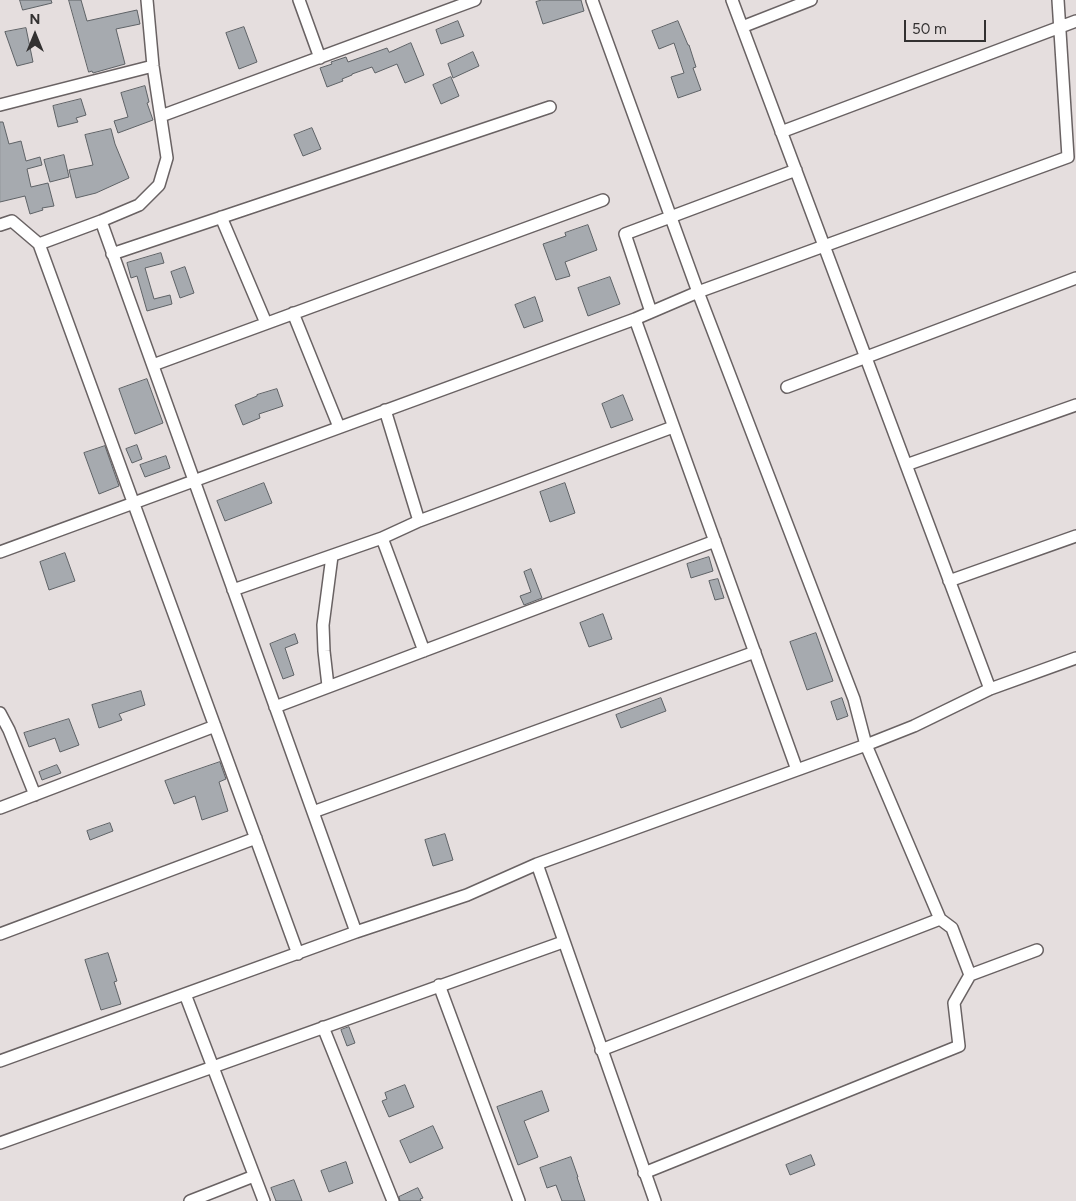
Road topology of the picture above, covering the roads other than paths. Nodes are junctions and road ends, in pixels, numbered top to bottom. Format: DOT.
graph roads {
  1 [pos="147,0"];
  2 [pos="299,0"];
  3 [pos="475,0"];
  4 [pos="592,0"];
  5 [pos="732,0"];
  6 [pos="811,0"];
  7 [pos="1058,0"];
  8 [pos="1076,21"];
  9 [pos="742,27"];
  10 [pos="1060,27"];
  11 [pos="320,58"];
  12 [pos="153,66"];
  13 [pos="0,105"];
  14 [pos="550,107"];
  15 [pos="161,116"];
  16 [pos="781,132"];
  17 [pos="796,170"];
  18 [pos="603,200"];
  19 [pos="671,216"];
  20 [pos="221,217"];
  21 [pos="101,221"];
  22 [pos="0,225"];
  23 [pos="38,244"];
  24 [pos="824,246"];
  25 [pos="112,254"];
  26 [pos="1076,278"];
  27 [pos="698,292"];
  28 [pos="651,312"];
  29 [pos="293,313"];
  30 [pos="635,319"];
  31 [pos="266,323"];
  32 [pos="866,357"];
  33 [pos="152,366"];
  34 [pos="787,386"];
  35 [pos="1076,405"];
  36 [pos="384,410"];
  37 [pos="339,427"];
  38 [pos="674,427"];
  39 [pos="906,465"];
  40 [pos="194,480"];
  41 [pos="133,503"];
  42 [pos="419,521"];
  43 [pos="1076,536"];
  44 [pos="382,538"];
  45 [pos="715,541"];
  46 [pos="0,552"];
  47 [pos="332,556"];
  48 [pos="949,581"];
  49 [pos="233,590"];
  50 [pos="424,651"];
  51 [pos="755,652"];
  52 [pos="1076,658"];
  53 [pos="328,686"];
  54 [pos="990,689"];
  55 [pos="275,706"];
  56 [pos="0,713"];
  57 [pos="215,726"];
  58 [pos="866,746"];
  59 [pos="797,770"];
  60 [pos="35,795"];
  61 [pos="0,808"];
  62 [pos="313,812"];
  63 [pos="256,838"];
  64 [pos="536,864"];
  65 [pos="940,919"];
  66 [pos="356,932"];
  67 [pos="0,934"];
  68 [pos="563,942"];
  69 [pos="1037,950"];
  70 [pos="298,954"];
  71 [pos="970,975"];
  72 [pos="439,986"];
  73 [pos="185,994"];
  74 [pos="323,1027"];
  75 [pos="601,1050"];
  76 [pos="0,1061"];
  77 [pos="213,1066"];
  78 [pos="0,1143"];
  79 [pos="644,1173"];
  80 [pos="254,1176"];
  81 [pos="190,1201"];
  82 [pos="264,1201"];
  83 [pos="393,1201"];
  84 [pos="518,1201"];
  85 [pos="655,1201"];
  1 -- 12 [label="street"];
  2 -- 11 [label="street"];
  3 -- 11 [label="street"];
  4 -- 19 [label="street"];
  5 -- 9 [label="street"];
  6 -- 9 [label="street"];
  7 -- 10 [label="street"];
  8 -- 10 [label="street"];
  9 -- 16 [label="street"];
  10 -- 16 [label="street"];
  10 -- 24 [label="street"];
  11 -- 15 [label="street"];
  12 -- 13 [label="street"];
  12 -- 15 [label="street"];
  14 -- 20 [label="street"];
  15 -- 21 [label="street"];
  16 -- 17 [label="street"];
  17 -- 19 [label="street"];
  17 -- 24 [label="street"];
  18 -- 29 [label="street"];
  19 -- 27 [label="street"];
  19 -- 28 [label="street"];
  20 -- 25 [label="street"];
  20 -- 31 [label="street"];
  21 -- 23 [label="street"];
  21 -- 25 [label="street"];
  22 -- 23 [label="street"];
  23 -- 41 [label="street"];
  24 -- 27 [label="street"];
  24 -- 32 [label="street"];
  25 -- 33 [label="street"];
  26 -- 32 [label="street"];
  27 -- 28 [label="street"];
  27 -- 58 [label="street"];
  28 -- 30 [label="street"];
  29 -- 31 [label="street"];
  29 -- 37 [label="street"];
  30 -- 36 [label="street"];
  30 -- 38 [label="street"];
  31 -- 33 [label="street"];
  32 -- 34 [label="street"];
  32 -- 39 [label="street"];
  33 -- 40 [label="street"];
  35 -- 39 [label="street"];
  36 -- 37 [label="street"];
  36 -- 42 [label="street"];
  37 -- 40 [label="street"];
  38 -- 42 [label="street"];
  38 -- 45 [label="street"];
  39 -- 48 [label="street"];
  40 -- 41 [label="street"];
  40 -- 49 [label="street"];
  41 -- 46 [label="street"];
  41 -- 57 [label="street"];
  42 -- 44 [label="street"];
  43 -- 48 [label="street"];
  44 -- 47 [label="street"];
  44 -- 50 [label="street"];
  45 -- 50 [label="street"];
  45 -- 51 [label="street"];
  47 -- 49 [label="street"];
  47 -- 53 [label="street"];
  48 -- 54 [label="street"];
  49 -- 55 [label="street"];
  50 -- 53 [label="street"];
  51 -- 59 [label="street"];
  51 -- 62 [label="street"];
  52 -- 54 [label="street"];
  53 -- 55 [label="street"];
  54 -- 58 [label="street"];
  55 -- 62 [label="street"];
  56 -- 60 [label="street"];
  57 -- 60 [label="street"];
  57 -- 63 [label="street"];
  58 -- 59 [label="street"];
  58 -- 65 [label="street"];
  59 -- 64 [label="street"];
  60 -- 61 [label="street"];
  62 -- 66 [label="street"];
  63 -- 67 [label="street"];
  63 -- 70 [label="street"];
  64 -- 66 [label="street"];
  64 -- 68 [label="street"];
  65 -- 71 [label="street"];
  65 -- 75 [label="street"];
  66 -- 70 [label="street"];
  68 -- 72 [label="street"];
  68 -- 75 [label="street"];
  69 -- 71 [label="street"];
  70 -- 73 [label="street"];
  71 -- 79 [label="street"];
  72 -- 74 [label="street"];
  72 -- 84 [label="street"];
  73 -- 76 [label="street"];
  73 -- 77 [label="street"];
  74 -- 77 [label="street"];
  74 -- 83 [label="street"];
  75 -- 79 [label="street"];
  77 -- 78 [label="street"];
  77 -- 80 [label="street"];
  79 -- 85 [label="street"];
  80 -- 81 [label="street"];
  80 -- 82 [label="street"];
}
